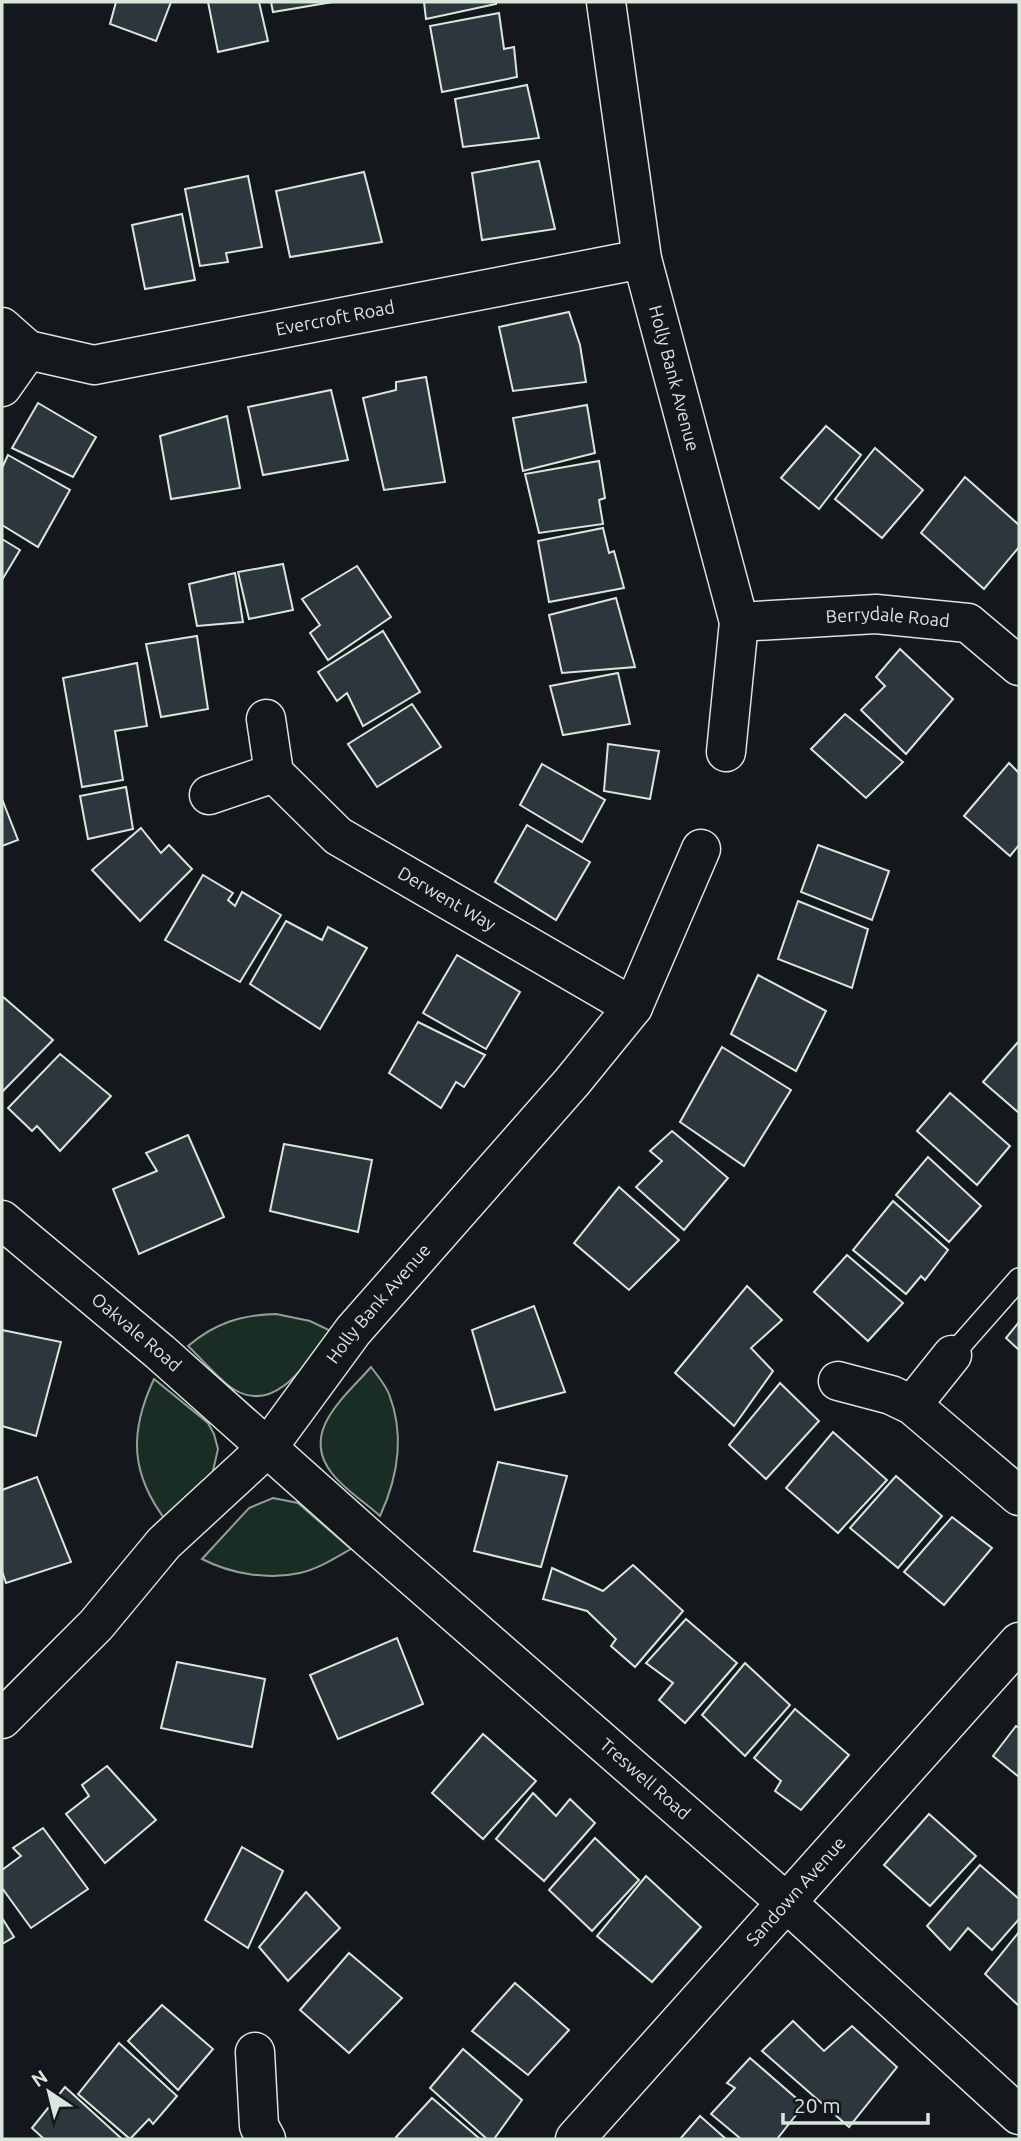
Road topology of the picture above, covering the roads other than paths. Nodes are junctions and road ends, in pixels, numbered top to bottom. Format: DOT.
graph roads {
  1 [pos="606,2"];
  2 [pos="642,259"];
  3 [pos="15,338"];
  4 [pos="2,387"];
  5 [pos="739,622"];
  6 [pos="1019,666"];
  7 [pos="266,719"];
  8 [pos="726,752"];
  9 [pos="274,773"];
  10 [pos="209,795"];
  11 [pos="701,849"];
  12 [pos="633,1007"];
  13 [pos="2,1220"];
  14 [pos="1019,1279"];
  15 [pos="951,1355"];
  16 [pos="838,1381"];
  17 [pos="912,1405"];
  18 [pos="268,1447"];
  19 [pos="1019,1496"];
  20 [pos="1019,1642"];
  21 [pos="2,1719"];
  22 [pos="787,1903"];
  23 [pos="255,2052"];
  24 [pos="1019,2115"];
  25 [pos="258,2137"];
  26 [pos="575,2139"];
  1 -- 2 [label="street, Holly Bank Avenue"];
  2 -- 3 [label="street, Evercroft Road"];
  2 -- 5 [label="street, Holly Bank Avenue"];
  3 -- 4 [label="street, Evercroft Road"];
  5 -- 6 [label="street, Berrydale Road"];
  5 -- 8 [label="street, Holly Bank Avenue"];
  7 -- 9 [label="street"];
  9 -- 10 [label="street"];
  9 -- 12 [label="street, Derwent Way"];
  11 -- 12 [label="street, Holly Bank Avenue"];
  12 -- 18 [label="street, Holly Bank Avenue"];
  13 -- 18 [label="street, Oakvale Road"];
  14 -- 15 [label="lane"];
  15 -- 17 [label="street"];
  16 -- 17 [label="street"];
  17 -- 19 [label="street"];
  18 -- 21 [label="street, Holly Bank Avenue"];
  18 -- 22 [label="street, Treswell Road"];
  20 -- 22 [label="street, Sandown Avenue"];
  22 -- 24 [label="street, Treswell Road"];
  22 -- 26 [label="street, Sandown Avenue"];
  23 -- 25 [label="street"];
}
